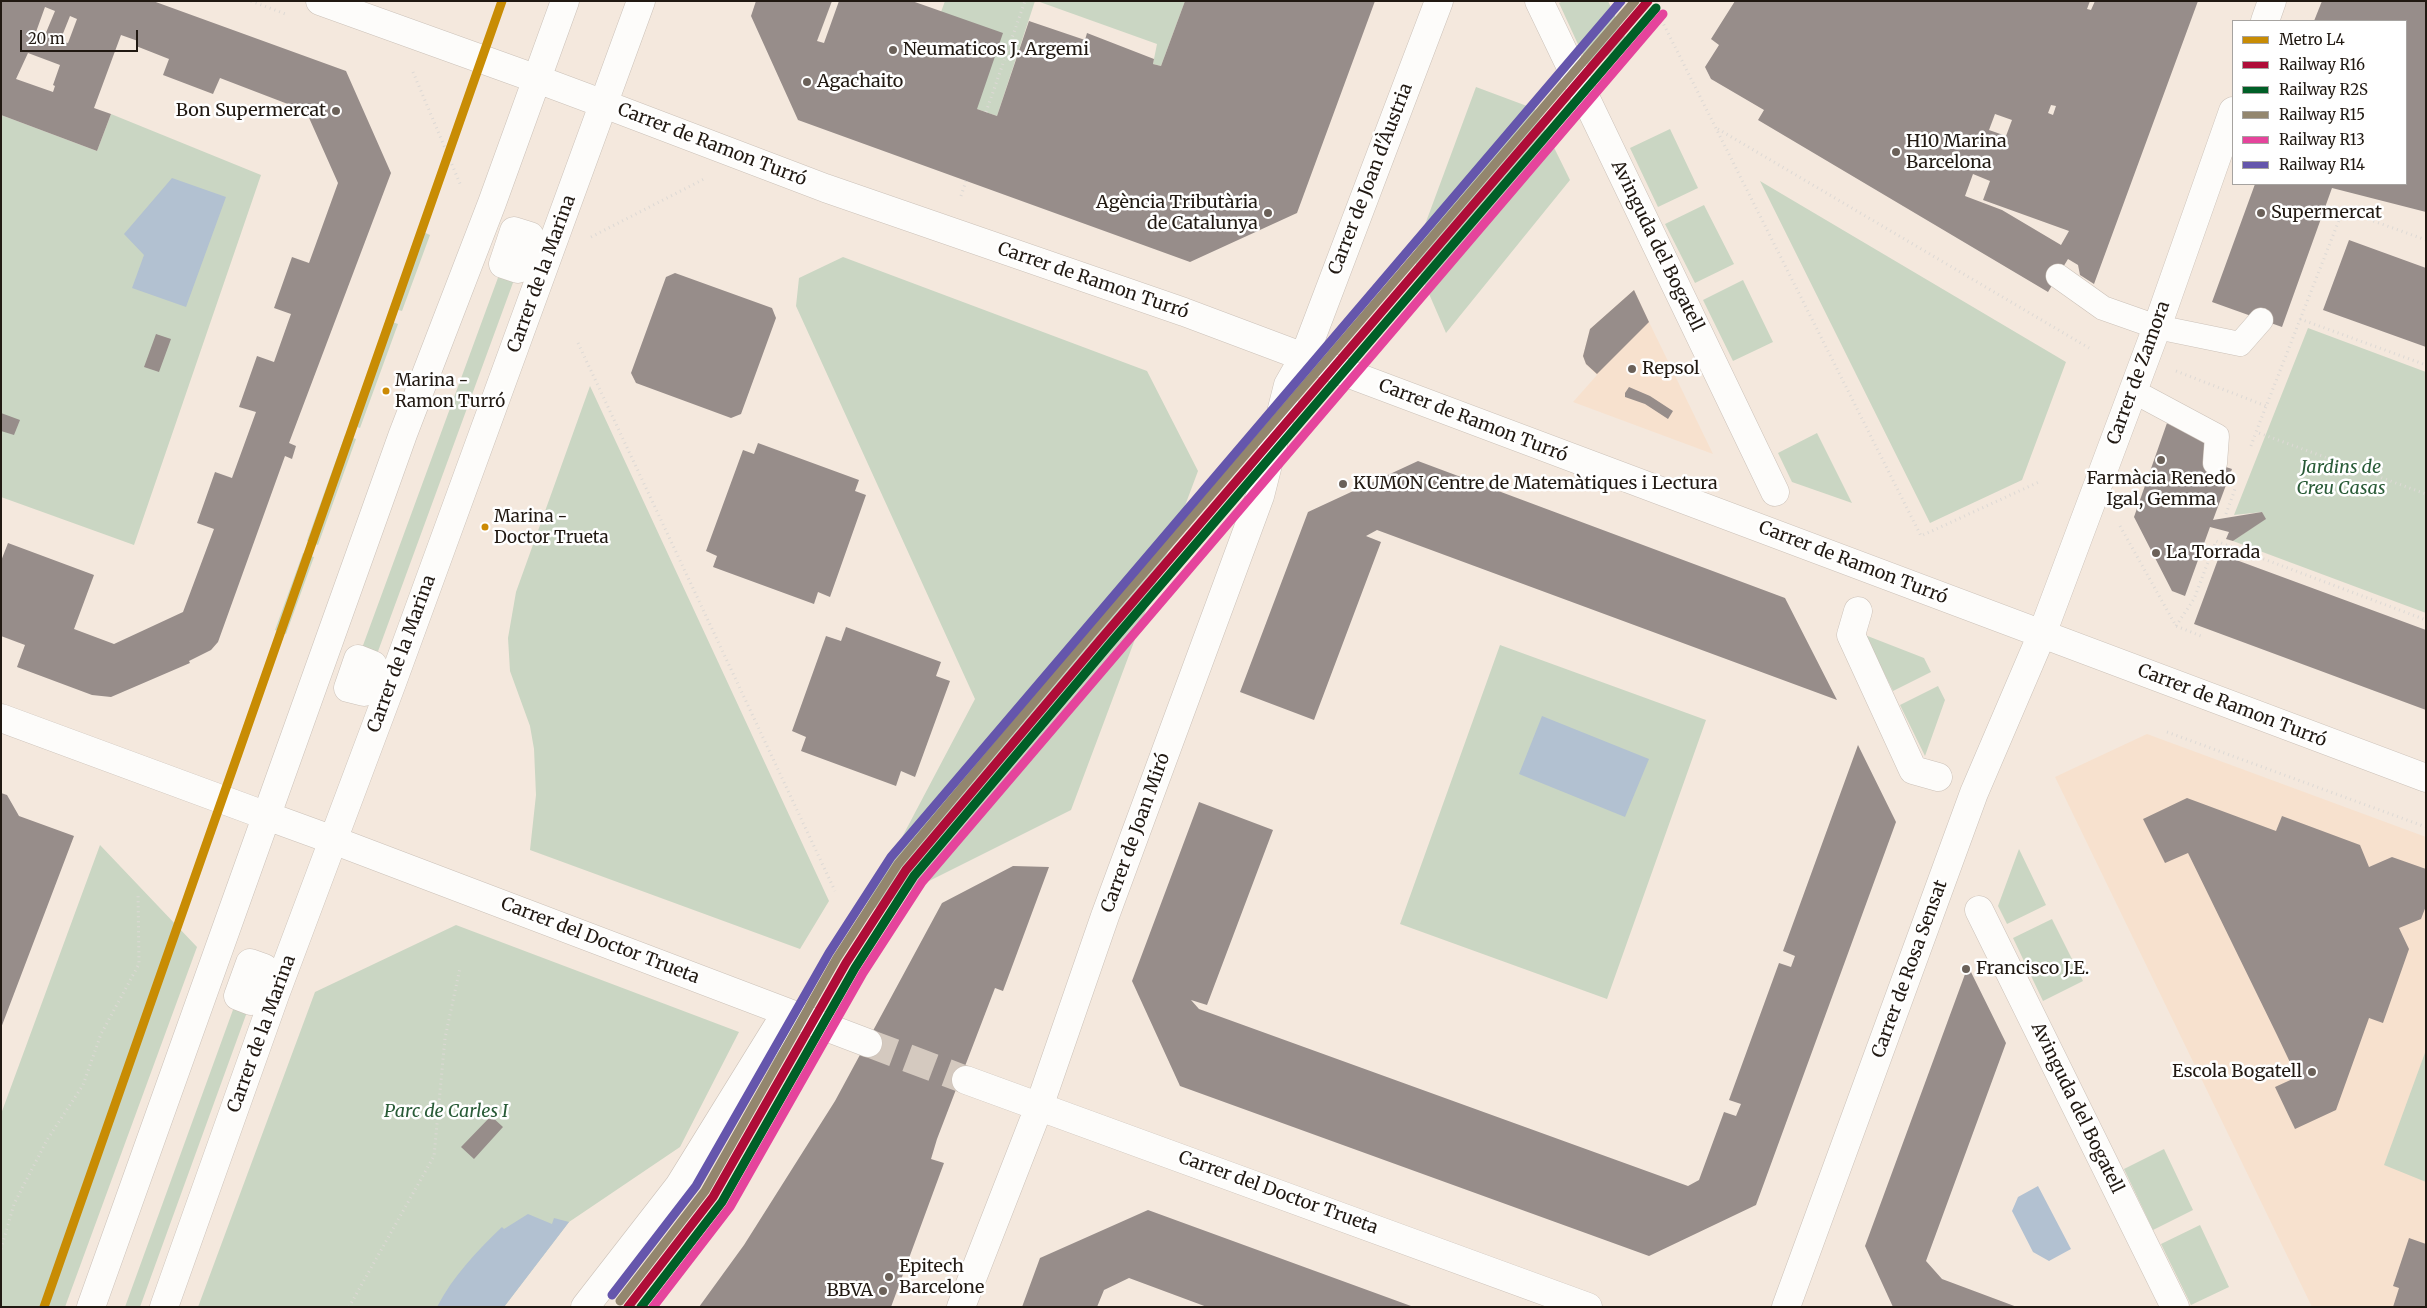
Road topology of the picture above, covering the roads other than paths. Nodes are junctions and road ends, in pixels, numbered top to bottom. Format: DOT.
graph roads {
  1 [pos="320,1"];
  2 [pos="565,1"];
  3 [pos="641,1"];
  4 [pos="1439,1"];
  5 [pos="1539,1"];
  6 [pos="2272,1"];
  7 [pos="2265,20"];
  8 [pos="536,79"];
  9 [pos="604,104"];
  10 [pos="2232,114"];
  11 [pos="2058,276"];
  12 [pos="2261,320"];
  13 [pos="2157,327"];
  14 [pos="1304,357"];
  15 [pos="2133,391"];
  16 [pos="2215,463"];
  17 [pos="1775,492"];
  18 [pos="1858,611"];
  19 [pos="2042,634"];
  20 [pos="1,718"];
  21 [pos="1938,777"];
  22 [pos="2426,778"];
  23 [pos="267,816"];
  24 [pos="333,840"];
  25 [pos="1979,910"];
  26 [pos="786,1013"];
  27 [pos="868,1044"];
  28 [pos="966,1080"];
  29 [pos="1039,1108"];
  30 [pos="91,1307"];
  31 [pos="164,1307"];
  32 [pos="585,1307"];
  33 [pos="961,1307"];
  34 [pos="1588,1307"];
  35 [pos="1786,1307"];
  36 [pos="2175,1307"];
  1 -- 8 [label="street, Carrer de Ramon Turró"];
  2 -- 8 [label="street"];
  3 -- 9 [label="street, Carrer de la Marina"];
  4 -- 14 [label="street, Carrer de Joan d'Àustria"];
  5 -- 17 [label="street, Avinguda del Bogatell"];
  6 -- 7 [label="street"];
  8 -- 9 [label="street, Carrer de Ramon Turró"];
  8 -- 23 [label="street"];
  9 -- 14 [label="street, Carrer de Ramon Turró"];
  9 -- 24 [label="street, Carrer de la Marina"];
  10 -- 13 [label="street, Carrer de Zamora"];
  11 -- 13 [label="lane"];
  12 -- 13 [label="lane"];
  13 -- 15 [label="street, Carrer de Zamora"];
  14 -- 19 [label="street, Carrer de Ramon Turró"];
  14 -- 29 [label="street, Carrer de Joan Miró"];
  15 -- 16 [label="lane"];
  15 -- 19 [label="street, Carrer de Zamora"];
  18 -- 21 [label="street"];
  19 -- 22 [label="street, Carrer de Ramon Turró"];
  19 -- 35 [label="street, Carrer de Rosa Sensat"];
  20 -- 23 [label="street"];
  23 -- 24 [label="street, Carrer del Doctor Trueta"];
  23 -- 30 [label="street"];
  24 -- 26 [label="street, Carrer del Doctor Trueta"];
  24 -- 31 [label="street, Carrer de la Marina"];
  25 -- 36 [label="street, Avinguda del Bogatell"];
  26 -- 27 [label="street, Carrer del Doctor Trueta"];
  26 -- 32 [label="street"];
  28 -- 29 [label="street, Carrer del Doctor Trueta"];
  29 -- 33 [label="street, Carrer de Joan Miró"];
  29 -- 34 [label="street, Carrer del Doctor Trueta"];
}
